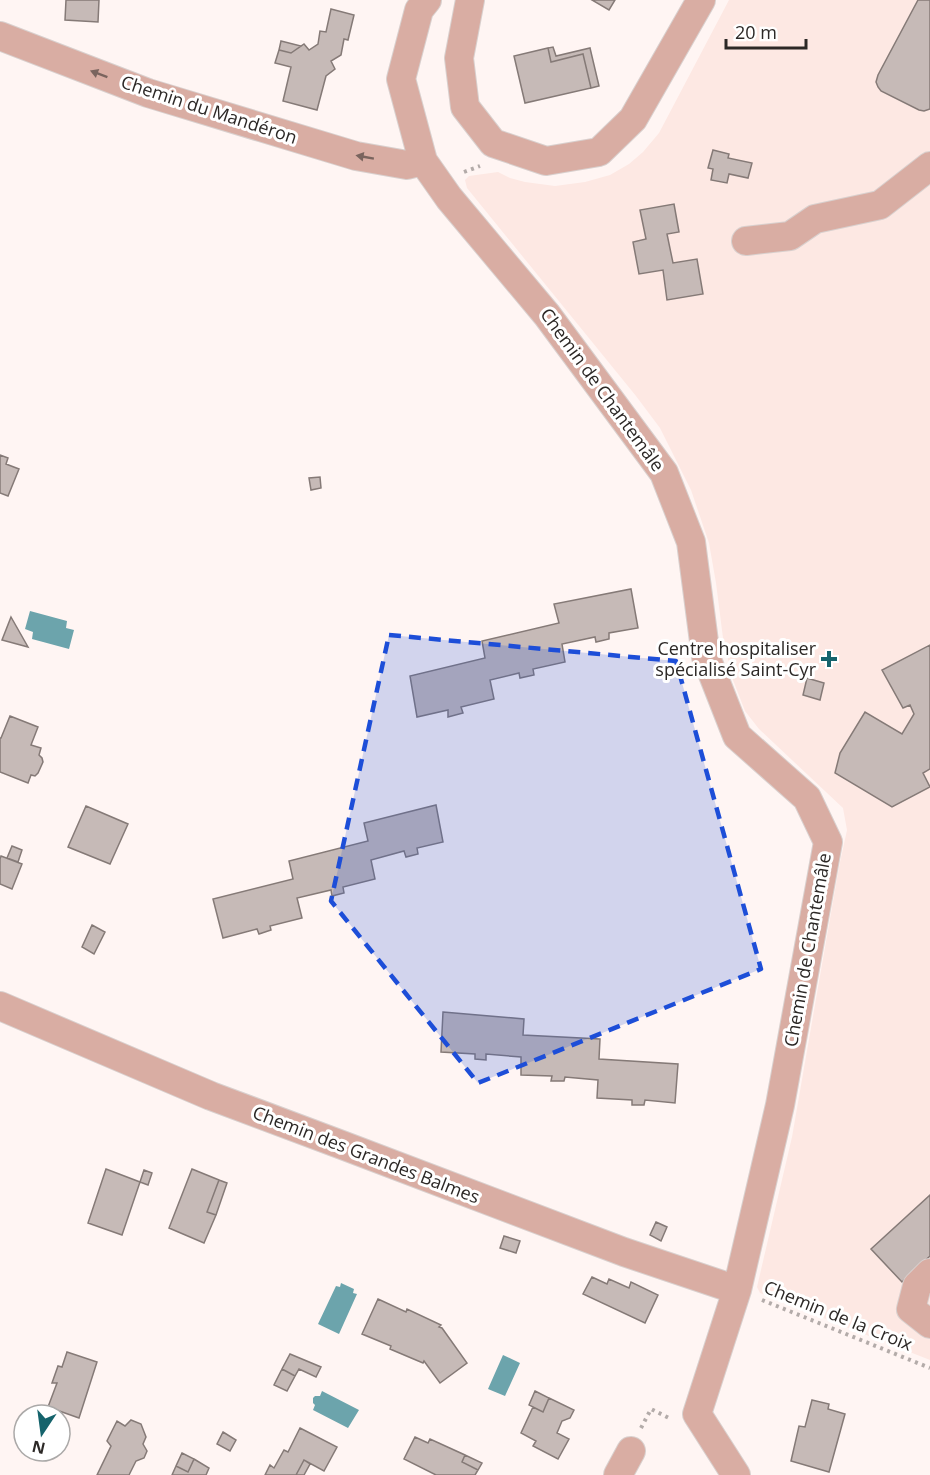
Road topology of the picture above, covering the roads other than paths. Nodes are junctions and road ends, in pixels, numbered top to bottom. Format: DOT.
graph roads {
  1 [pos="427,0"];
  2 [pos="470,0"];
  3 [pos="701,0"];
  4 [pos="0,36"];
  5 [pos="423,161"];
  6 [pos="930,165"];
  7 [pos="746,241"];
  8 [pos="0,1005"];
  9 [pos="930,1273"];
  10 [pos="737,1290"];
  11 [pos="930,1324"];
  12 [pos="736,1475"];
  1 -- 5 [label="street, Chemin de Chantemâle"];
  2 -- 3 [label="street"];
  5 -- 4 [label="street, Chemin du Mandéron, one-way"];
  5 -- 10 [label="street, Chemin de Chantemâle"];
  6 -- 7 [label="street"];
  8 -- 10 [label="street, Chemin des Grandes Balmes"];
  9 -- 11 [label="street"];
  10 -- 12 [label="street, Chemin de Chantemâle"];
}
